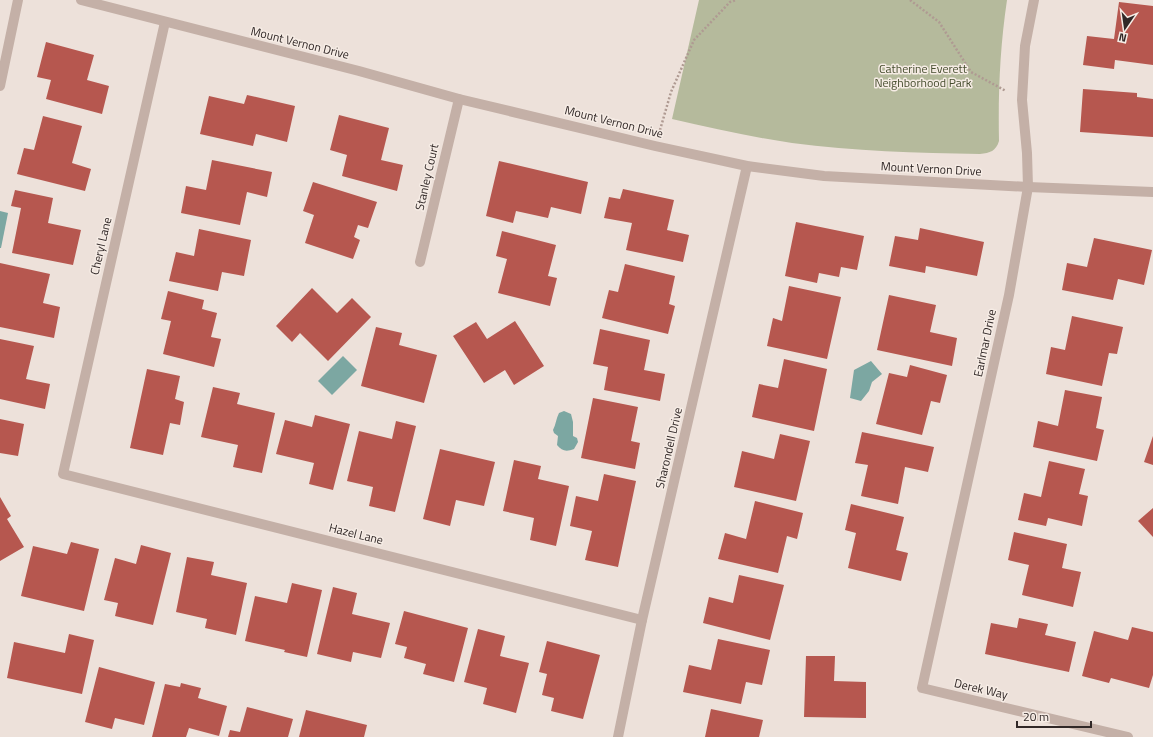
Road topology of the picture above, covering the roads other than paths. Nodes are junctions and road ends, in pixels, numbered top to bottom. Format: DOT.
graph roads {
  1 [pos="18,0"];
  2 [pos="81,0"];
  3 [pos="1034,0"];
  4 [pos="165,22"];
  5 [pos="0,86"];
  6 [pos="459,99"];
  7 [pos="747,166"];
  8 [pos="1028,187"];
  9 [pos="1153,192"];
  10 [pos="420,262"];
  11 [pos="63,474"];
  12 [pos="642,620"];
  13 [pos="922,688"];
  14 [pos="618,737"];
  15 [pos="1128,737"];
  1 -- 5 [label="street"];
  2 -- 4 [label="street, Mount Vernon Drive"];
  3 -- 8 [label="street, Earlmar Drive"];
  4 -- 6 [label="street, Mount Vernon Drive"];
  4 -- 11 [label="street, Cheryl Lane"];
  6 -- 7 [label="street, Mount Vernon Drive"];
  6 -- 10 [label="street, Stanley Court"];
  7 -- 8 [label="street, Mount Vernon Drive"];
  7 -- 12 [label="street, Sharondell Drive"];
  8 -- 9 [label="street, Mount Vernon Drive"];
  8 -- 13 [label="street, Earlmar Drive"];
  11 -- 12 [label="street, Hazel Lane"];
  12 -- 14 [label="street, Sharondell Drive"];
  13 -- 15 [label="street, Derek Way"];
}
